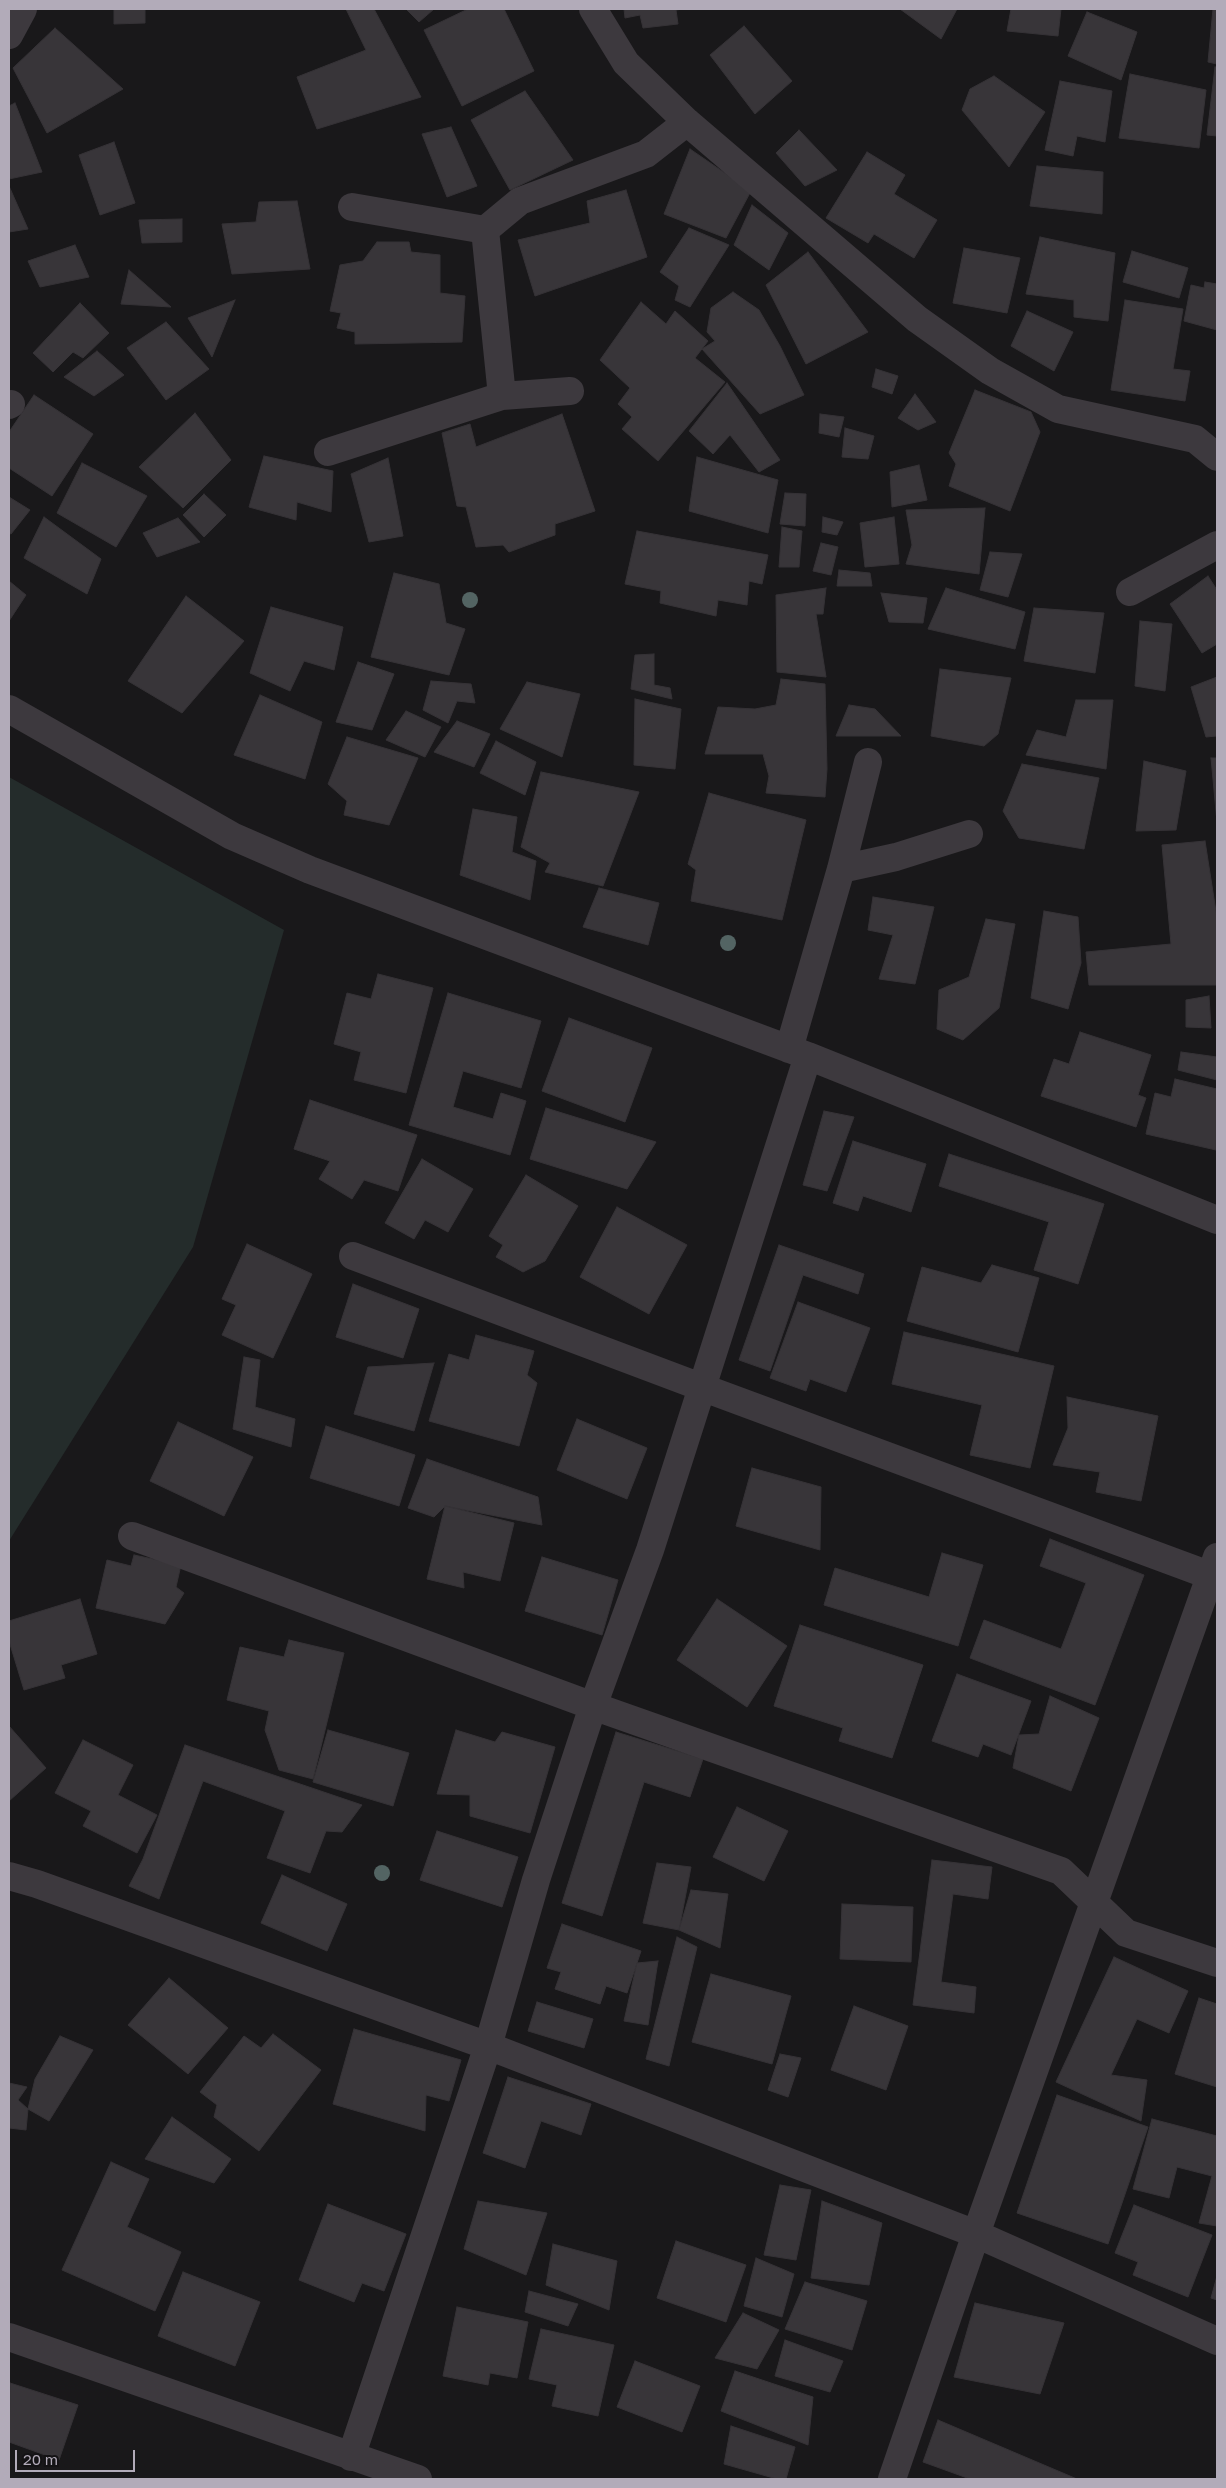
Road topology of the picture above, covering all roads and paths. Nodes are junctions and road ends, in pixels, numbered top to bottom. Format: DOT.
graph roads {
  1 [pos="23,9"];
  2 [pos="593,9"];
  3 [pos="9,35"];
  4 [pos="687,122"];
  5 [pos="352,207"];
  6 [pos="485,230"];
  7 [pos="570,390"];
  8 [pos="502,396"];
  9 [pos="328,452"];
  10 [pos="1217,456"];
  11 [pos="1217,545"];
  12 [pos="1130,592"];
  13 [pos="9,709"];
  14 [pos="868,762"];
  15 [pos="969,834"];
  16 [pos="841,869"];
  17 [pos="799,1052"];
  18 [pos="1217,1220"];
  19 [pos="353,1256"];
  20 [pos="701,1387"];
  21 [pos="132,1536"];
  22 [pos="1215,1570"];
  23 [pos="593,1706"];
  24 [pos="9,1876"];
  25 [pos="1094,1904"];
  26 [pos="1217,1963"];
  27 [pos="488,2046"];
  28 [pos="976,2234"];
  29 [pos="9,2337"];
  30 [pos="1217,2341"];
  31 [pos="351,2457"];
  32 [pos="418,2479"];
  33 [pos="892,2479"];
  1 -- 3 [label="street"];
  2 -- 4 [label="street"];
  4 -- 6 [label="street"];
  4 -- 10 [label="street"];
  5 -- 6 [label="street"];
  6 -- 8 [label="street"];
  7 -- 8 [label="street"];
  8 -- 9 [label="street"];
  11 -- 12 [label="street"];
  13 -- 17 [label="street"];
  14 -- 16 [label="street"];
  15 -- 16 [label="street"];
  16 -- 17 [label="street"];
  17 -- 18 [label="street"];
  17 -- 20 [label="street"];
  19 -- 20 [label="street"];
  20 -- 22 [label="street"];
  20 -- 23 [label="street"];
  21 -- 23 [label="street"];
  22 -- 25 [label="street"];
  23 -- 25 [label="street"];
  23 -- 27 [label="street"];
  24 -- 27 [label="street"];
  25 -- 26 [label="street"];
  25 -- 28 [label="street"];
  27 -- 28 [label="street"];
  27 -- 31 [label="street"];
  28 -- 30 [label="street"];
  28 -- 33 [label="street"];
  29 -- 31 [label="street"];
  31 -- 32 [label="street"];
}
